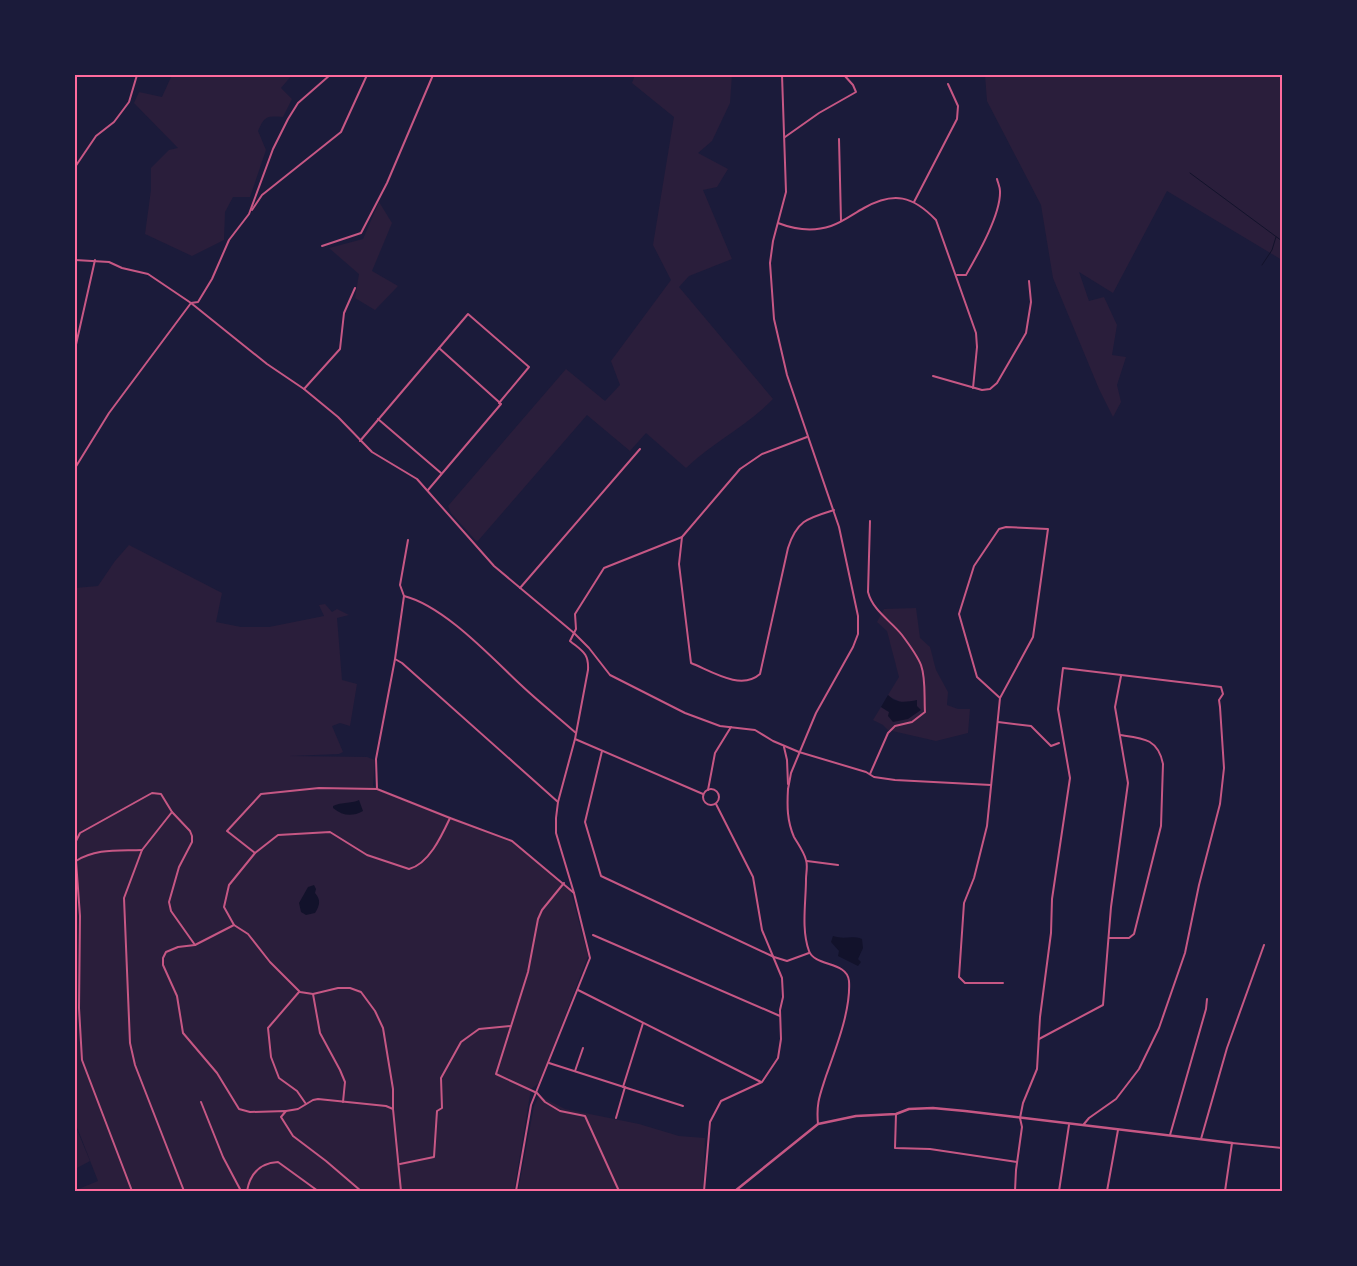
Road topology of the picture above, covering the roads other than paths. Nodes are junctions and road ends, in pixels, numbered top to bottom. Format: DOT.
graph roads {
  1 [pos="138,75"];
  2 [pos="330,75"];
  3 [pos="367,75"];
  4 [pos="433,75"];
  5 [pos="782,75"];
  6 [pos="844,75"];
  7 [pos="948,84"];
  8 [pos="784,138"];
  9 [pos="839,139"];
  10 [pos="75,167"];
  11 [pos="997,179"];
  12 [pos="914,202"];
  13 [pos="249,214"];
  14 [pos="841,222"];
  15 [pos="778,224"];
  16 [pos="322,246"];
  17 [pos="75,260"];
  18 [pos="95,260"];
  19 [pos="956,275"];
  20 [pos="1029,281"];
  21 [pos="355,288"];
  22 [pos="192,303"];
  23 [pos="75,348"];
  24 [pos="440,348"];
  25 [pos="933,376"];
  26 [pos="973,388"];
  27 [pos="304,389"];
  28 [pos="499,402"];
  29 [pos="378,419"];
  30 [pos="808,437"];
  31 [pos="360,441"];
  32 [pos="640,449"];
  33 [pos="75,468"];
  34 [pos="442,473"];
  35 [pos="428,490"];
  36 [pos="834,510"];
  37 [pos="870,521"];
  38 [pos="682,537"];
  39 [pos="408,540"];
  40 [pos="520,588"];
  41 [pos="404,596"];
  42 [pos="574,633"];
  43 [pos="395,659"];
  44 [pos="1121,675"];
  45 [pos="1000,698"];
  46 [pos="997,722"];
  47 [pos="731,727"];
  48 [pos="576,733"];
  49 [pos="1120,735"];
  50 [pos="575,739"];
  51 [pos="1059,743"];
  52 [pos="784,745"];
  53 [pos="602,751"];
  54 [pos="799,752"];
  55 [pos="870,774"];
  56 [pos="991,785"];
  57 [pos="377,789"];
  58 [pos="788,789"];
  59 [pos="708,790"];
  60 [pos="703,794"];
  61 [pos="558,802"];
  62 [pos="716,804"];
  63 [pos="172,812"];
  64 [pos="450,818"];
  65 [pos="75,843"];
  66 [pos="75,849"];
  67 [pos="142,850"];
  68 [pos="255,853"];
  69 [pos="76,861"];
  70 [pos="807,861"];
  71 [pos="838,864"];
  72 [pos="564,884"];
  73 [pos="574,892"];
  74 [pos="234,925"];
  75 [pos="592,936"];
  76 [pos="1108,938"];
  77 [pos="195,945"];
  78 [pos="1264,945"];
  79 [pos="809,953"];
  80 [pos="774,957"];
  81 [pos="1003,983"];
  82 [pos="578,990"];
  83 [pos="300,992"];
  84 [pos="313,994"];
  85 [pos="1207,999"];
  86 [pos="780,1016"];
  87 [pos="643,1023"];
  88 [pos="511,1026"];
  89 [pos="1039,1039"];
  90 [pos="583,1048"];
  91 [pos="549,1063"];
  92 [pos="575,1071"];
  93 [pos="762,1082"];
  94 [pos="624,1087"];
  95 [pos="537,1093"];
  96 [pos="201,1102"];
  97 [pos="343,1102"];
  98 [pos="306,1104"];
  99 [pos="683,1106"];
  100 [pos="393,1109"];
  101 [pos="286,1111"];
  102 [pos="896,1114"];
  103 [pos="616,1118"];
  104 [pos="1020,1118"];
  105 [pos="818,1124"];
  106 [pos="1069,1125"];
  107 [pos="1083,1125"];
  108 [pos="1118,1130"];
  109 [pos="1170,1135"];
  110 [pos="1201,1139"];
  111 [pos="1232,1143"];
  112 [pos="1282,1148"];
  113 [pos="1017,1162"];
  114 [pos="399,1164"];
  115 [pos="132,1191"];
  116 [pos="184,1191"];
  117 [pos="241,1191"];
  118 [pos="247,1191"];
  119 [pos="318,1191"];
  120 [pos="361,1191"];
  121 [pos="401,1191"];
  122 [pos="516,1191"];
  123 [pos="619,1191"];
  124 [pos="704,1191"];
  125 [pos="735,1191"];
  126 [pos="1015,1191"];
  127 [pos="1059,1191"];
  128 [pos="1107,1191"];
  129 [pos="1226,1191"];
  1 -- 10 [label="street"];
  2 -- 13 [label="street"];
  3 -- 13 [label="street"];
  4 -- 16 [label="street"];
  5 -- 8 [label="street"];
  6 -- 8 [label="street"];
  7 -- 12 [label="street"];
  8 -- 15 [label="street"];
  9 -- 14 [label="street"];
  11 -- 19 [label="street"];
  12 -- 14 [label="street"];
  12 -- 19 [label="street"];
  13 -- 22 [label="street"];
  14 -- 15 [label="street"];
  15 -- 30 [label="street"];
  17 -- 18 [label="street"];
  18 -- 22 [label="street"];
  18 -- 23 [label="street"];
  19 -- 26 [label="street"];
  20 -- 26 [label="street"];
  21 -- 27 [label="street"];
  22 -- 27 [label="street"];
  22 -- 33 [label="street"];
  24 -- 28 [label="street"];
  24 -- 28 [label="street"];
  24 -- 29 [label="street"];
  25 -- 26 [label="street"];
  27 -- 31 [label="street"];
  28 -- 34 [label="street"];
  29 -- 31 [label="street"];
  29 -- 34 [label="street"];
  30 -- 36 [label="street"];
  30 -- 38 [label="street"];
  31 -- 35 [label="street"];
  32 -- 40 [label="street"];
  34 -- 35 [label="street"];
  35 -- 40 [label="street"];
  36 -- 38 [label="street"];
  36 -- 54 [label="street"];
  37 -- 55 [label="street"];
  38 -- 42 [label="street"];
  39 -- 41 [label="street"];
  40 -- 42 [label="street"];
  41 -- 43 [label="street"];
  41 -- 48 [label="street"];
  42 -- 47 [label="street"];
  42 -- 48 [label="street"];
  43 -- 57 [label="street"];
  43 -- 61 [label="street"];
  44 -- 49 [label="street"];
  44 -- 89 [label="street"];
  44 -- 107 [label="street"];
  45 -- 45 [label="street"];
  45 -- 46 [label="street"];
  46 -- 51 [label="street"];
  46 -- 56 [label="street"];
  47 -- 52 [label="street"];
  47 -- 59 [label="street"];
  48 -- 50 [label="street"];
  49 -- 76 [label="street"];
  49 -- 76 [label="street"];
  50 -- 53 [label="street"];
  50 -- 61 [label="street"];
  52 -- 54 [label="street"];
  52 -- 58 [label="street"];
  53 -- 60 [label="street"];
  53 -- 80 [label="street"];
  54 -- 55 [label="street"];
  54 -- 58 [label="street"];
  55 -- 56 [label="street"];
  56 -- 81 [label="street"];
  57 -- 64 [label="street"];
  57 -- 68 [label="street"];
  58 -- 70 [label="street"];
  59 -- 60 [label="street"];
  59 -- 62 [label="street"];
  60 -- 62 [label="street"];
  61 -- 73 [label="street"];
  62 -- 80 [label="street"];
  63 -- 65 [label="street"];
  63 -- 67 [label="street"];
  63 -- 77 [label="street"];
  64 -- 68 [label="street"];
  64 -- 72 [label="street"];
  66 -- 69 [label="street"];
  67 -- 69 [label="street"];
  67 -- 116 [label="street"];
  68 -- 74 [label="street"];
  69 -- 115 [label="street"];
  70 -- 71 [label="street"];
  70 -- 79 [label="street"];
  72 -- 73 [label="street"];
  72 -- 88 [label="street"];
  73 -- 82 [label="street"];
  74 -- 77 [label="street"];
  74 -- 83 [label="street"];
  75 -- 86 [label="street"];
  76 -- 89 [label="street"];
  77 -- 101 [label="street"];
  78 -- 110 [label="street"];
  79 -- 80 [label="street"];
  79 -- 105 [label="street"];
  80 -- 86 [label="street"];
  82 -- 87 [label="street"];
  82 -- 91 [label="street"];
  83 -- 84 [label="street"];
  83 -- 98 [label="street"];
  84 -- 97 [label="street"];
  84 -- 100 [label="street"];
  85 -- 109 [label="street"];
  86 -- 93 [label="street"];
  87 -- 93 [label="street"];
  87 -- 94 [label="street"];
  88 -- 95 [label="street"];
  88 -- 114 [label="street"];
  89 -- 104 [label="street"];
  90 -- 92 [label="street"];
  91 -- 92 [label="street"];
  91 -- 95 [label="street"];
  92 -- 94 [label="street"];
  93 -- 124 [label="street"];
  94 -- 99 [label="street"];
  94 -- 103 [label="street"];
  95 -- 122 [label="street"];
  95 -- 123 [label="street"];
  96 -- 117 [label="street"];
  97 -- 98 [label="street"];
  97 -- 100 [label="street"];
  98 -- 101 [label="street"];
  100 -- 114 [label="street"];
  101 -- 120 [label="street"];
  102 -- 104 [label="street"];
  102 -- 105 [label="street"];
  102 -- 113 [label="street"];
  104 -- 106 [label="street"];
  104 -- 113 [label="street"];
  105 -- 125 [label="street"];
  106 -- 107 [label="street"];
  106 -- 127 [label="street"];
  107 -- 108 [label="street"];
  108 -- 109 [label="street"];
  108 -- 128 [label="street"];
  109 -- 110 [label="street"];
  110 -- 111 [label="street"];
  111 -- 112 [label="street"];
  111 -- 129 [label="street"];
  113 -- 126 [label="street"];
  114 -- 121 [label="street"];
  118 -- 119 [label="street"];
}
